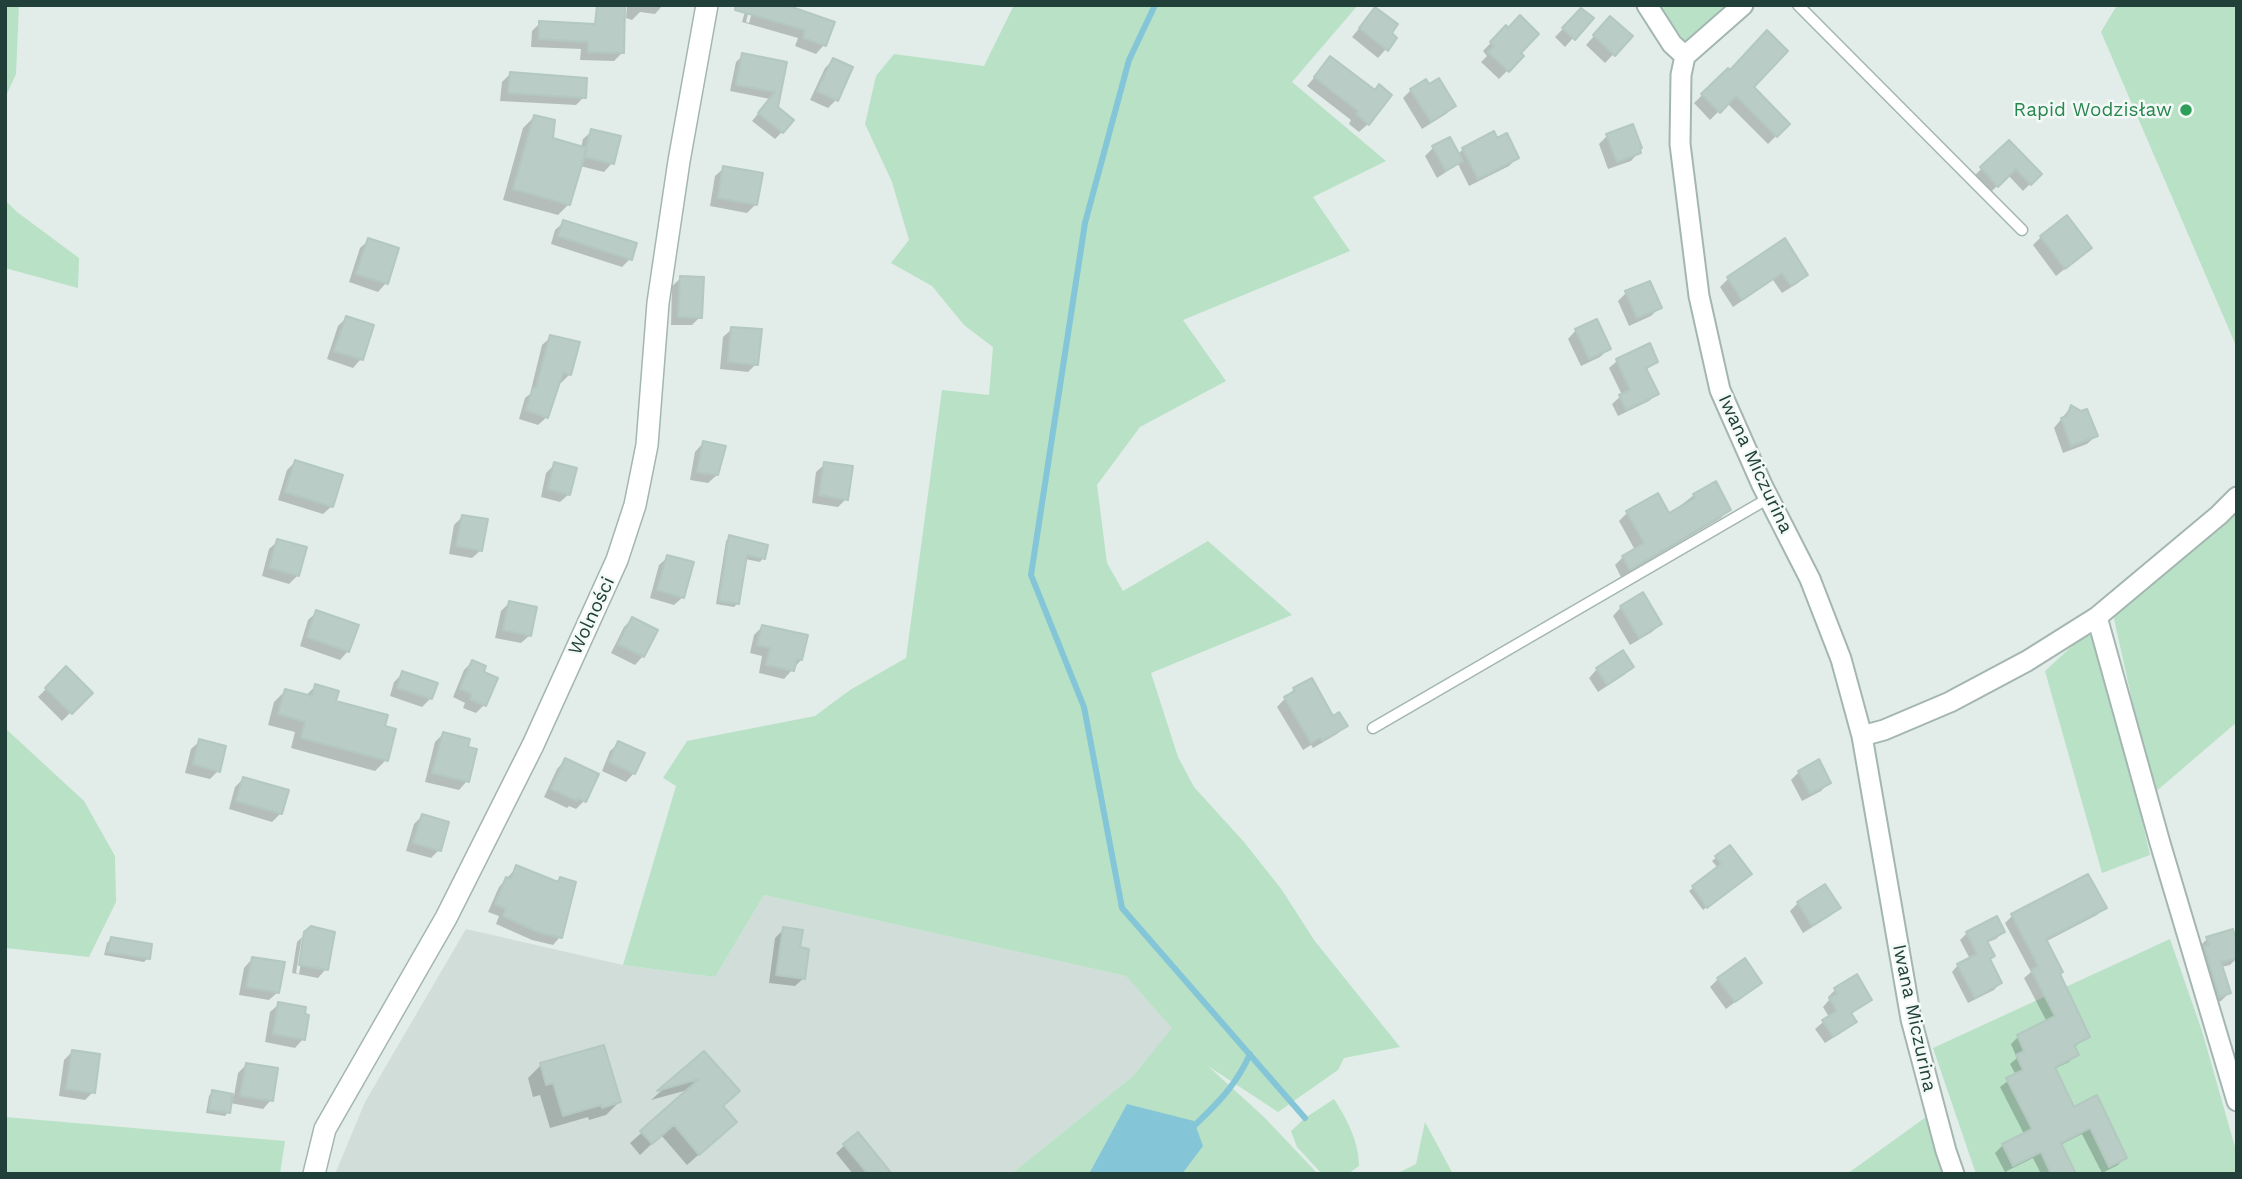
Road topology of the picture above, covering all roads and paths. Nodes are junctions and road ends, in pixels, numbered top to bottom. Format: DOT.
graph roads {
  1 [pos="707,5"];
  2 [pos="1647,5"];
  3 [pos="1743,5"];
  4 [pos="1798,5"];
  5 [pos="1685,56"];
  6 [pos="2022,230"];
  7 [pos="2237,497"];
  8 [pos="1769,498"];
  9 [pos="2097,617"];
  10 [pos="1373,728"];
  11 [pos="1862,736"];
  12 [pos="2237,1101"];
  13 [pos="314,1174"];
  14 [pos="1954,1174"];
  1 -- 13 [label="street, Wolności"];
  2 -- 5 [label="street"];
  3 -- 5 [label="street"];
  4 -- 6 [label="lane"];
  5 -- 8 [label="street, Iwana Miczurina"];
  7 -- 9 [label="street"];
  8 -- 10 [label="lane"];
  8 -- 11 [label="street, Iwana Miczurina"];
  9 -- 11 [label="street"];
  9 -- 12 [label="street"];
  11 -- 14 [label="street, Iwana Miczurina"];
}
